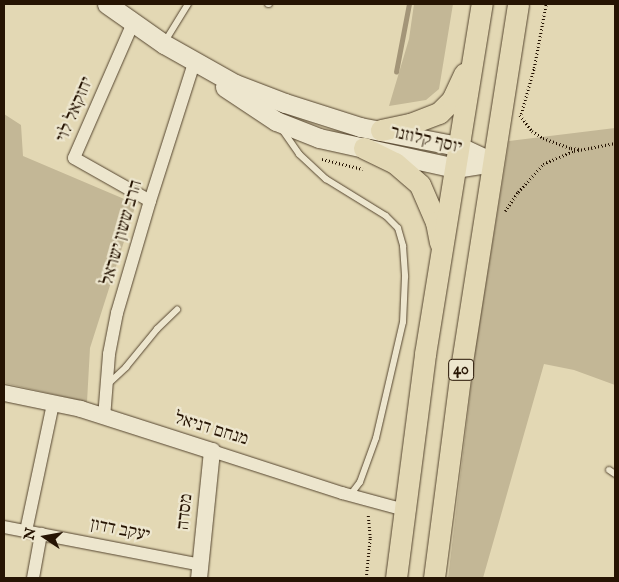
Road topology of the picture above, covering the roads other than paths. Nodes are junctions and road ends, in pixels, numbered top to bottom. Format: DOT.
graph roads {
  1 [pos="107,4"];
  2 [pos="188,4"];
  3 [pos="518,4"];
  4 [pos="481,14"];
  5 [pos="133,23"];
  6 [pos="164,44"];
  7 [pos="194,63"];
  8 [pos="276,121"];
  9 [pos="381,130"];
  10 [pos="458,146"];
  11 [pos="364,148"];
  12 [pos="493,162"];
  13 [pos="455,168"];
  14 [pos="150,201"];
  15 [pos="442,254"];
  16 [pos="177,310"];
  17 [pos="107,385"];
  18 [pos="4,393"];
  19 [pos="53,404"];
  20 [pos="104,418"];
  21 [pos="212,451"];
  22 [pos="609,470"];
  23 [pos="615,474"];
  24 [pos="342,493"];
  25 [pos="405,510"];
  26 [pos="4,527"];
  27 [pos="26,531"];
  28 [pos="41,534"];
  29 [pos="200,571"];
  30 [pos="32,578"];
  31 [pos="396,578"];
  32 [pos="434,578"];
  1 -- 5 [label="main road, יוסף קלוזנר"];
  2 -- 6 [label="lane"];
  3 -- 12 [label="highway, 40"];
  4 -- 9 [label="highway"];
  4 -- 10 [label="highway, 40"];
  5 -- 6 [label="main road, יוסף קלוזנר"];
  5 -- 14 [label="street, יחזקאל לוי"];
  6 -- 7 [label="main road, יוסף קלוזנר"];
  7 -- 8 [label="main road, יוסף קלוזנר"];
  7 -- 9 [label="main road, יוסף קלוזנר"];
  7 -- 14 [label="street, הרב ששון ישראל"];
  8 -- 11 [label="main road, יוסף קלוזנר"];
  8 -- 24 [label="lane"];
  9 -- 10 [label="main road, יוסף קלוזנר"];
  10 -- 12 [label="main road, יוסף קלוזנר"];
  10 -- 13 [label="highway, 40"];
  11 -- 13 [label="main road, יוסף קלוזנר"];
  11 -- 15 [label="highway"];
  12 -- 13 [label="main road, יוסף קלוזנר"];
  12 -- 32 [label="highway, 40"];
  13 -- 15 [label="highway, 40"];
  14 -- 17 [label="street, הרב ששון ישראל"];
  15 -- 25 [label="highway, 40"];
  16 -- 17 [label="lane"];
  17 -- 20 [label="street, הרב ששון ישראל"];
  18 -- 19 [label="street, מנחם דניאל"];
  19 -- 20 [label="street, מנחם דניאל"];
  19 -- 27 [label="street"];
  20 -- 21 [label="street, מנחם דניאל"];
  21 -- 24 [label="street, מנחם דניאל"];
  21 -- 29 [label="street, מסדה"];
  22 -- 23 [label="lane"];
  24 -- 25 [label="street, מנחם דניאל"];
  25 -- 31 [label="highway, 40"];
  26 -- 27 [label="street, יעקב דדון"];
  27 -- 28 [label="street, יעקב דדון"];
  28 -- 29 [label="street, יעקב דדון"];
  28 -- 30 [label="street"];
}
